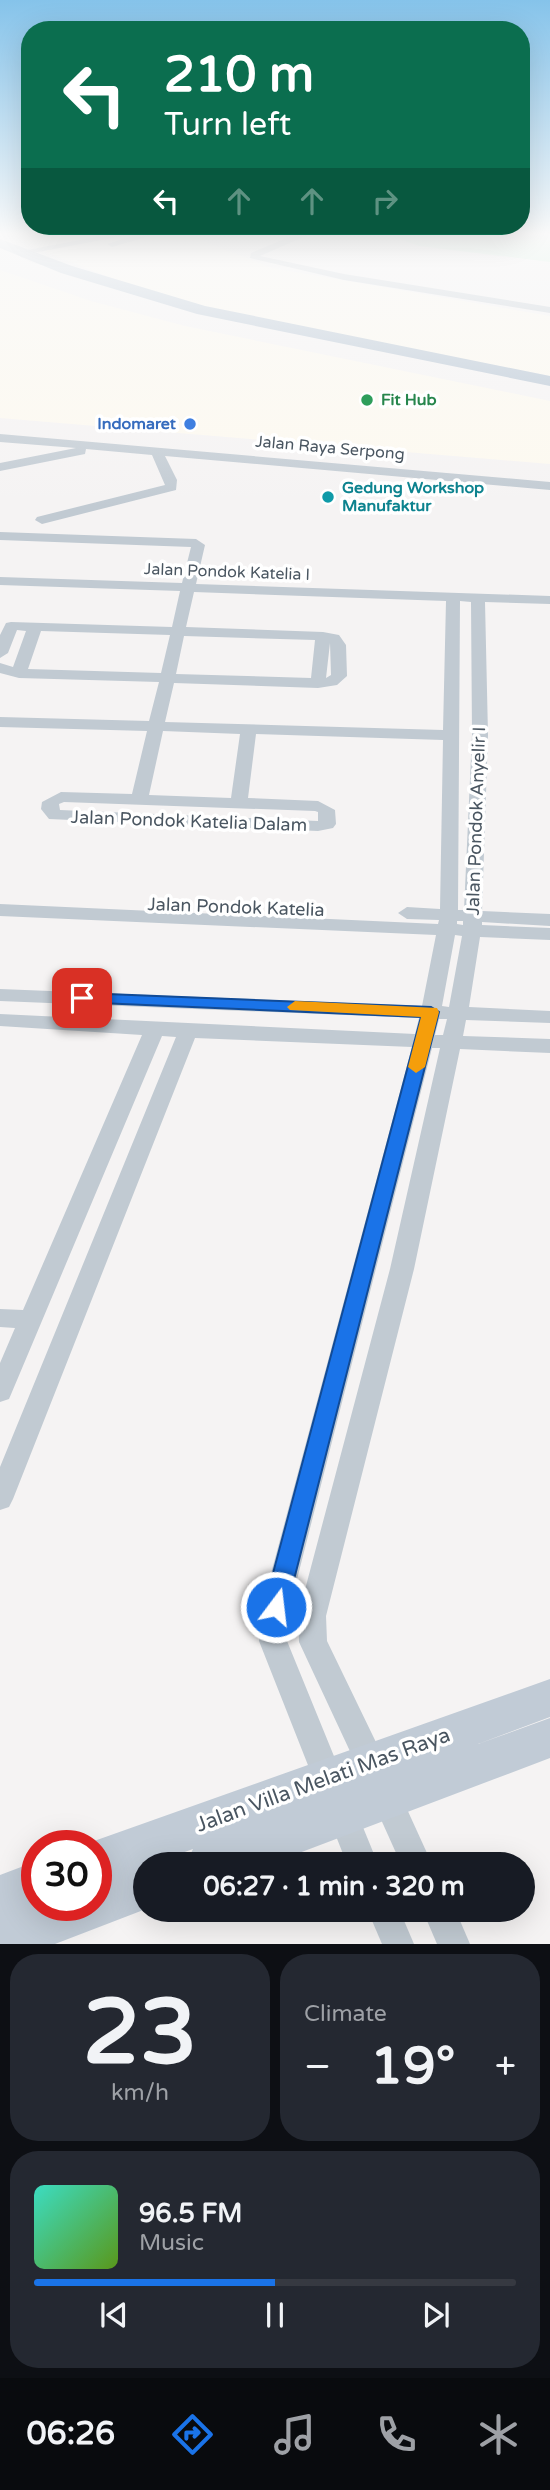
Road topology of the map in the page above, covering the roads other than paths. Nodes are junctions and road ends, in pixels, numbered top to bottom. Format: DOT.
graph roads {
  1 [pos="213,326"];
  2 [pos="274,326"];
  3 [pos="550,381"];
  4 [pos="550,394"];
  5 [pos="0,438"];
  6 [pos="108,446"];
  7 [pos="156,450"];
  8 [pos="0,467"];
  9 [pos="550,486"];
  10 [pos="42,520"];
  11 [pos="0,536"];
  12 [pos="0,581"];
  13 [pos="189,588"];
  14 [pos="453,597"];
  15 [pos="478,598"];
  16 [pos="550,600"];
  17 [pos="35,626"];
  18 [pos="179,631"];
  19 [pos="0,653"];
  20 [pos="0,667"];
  21 [pos="19,673"];
  22 [pos="168,678"];
  23 [pos="0,722"];
  24 [pos="156,727"];
  25 [pos="249,730"];
  26 [pos="453,735"];
  27 [pos="139,800"];
  28 [pos="239,802"];
  29 [pos="0,898"];
  30 [pos="0,910"];
  31 [pos="550,920"];
  32 [pos="448,922"];
  33 [pos="473,923"];
  34 [pos="550,934"];
  35 [pos="0,995"];
  36 [pos="458,1013"];
  37 [pos="550,1017"];
  38 [pos="0,1020"];
  39 [pos="155,1030"];
  40 [pos="188,1031"];
  41 [pos="435,1031"];
  42 [pos="550,1046"];
  43 [pos="70,1229"];
  44 [pos="108,1229"];
  45 [pos="0,1318"];
  46 [pos="30,1319"];
  47 [pos="0,1392"];
  48 [pos="0,1499"];
  49 [pos="550,1698"];
  50 [pos="550,1738"];
  51 [pos="379,1780"];
  52 [pos="335,1796"];
  53 [pos="231,1852"];
  54 [pos="358,1852"];
  55 [pos="412,1852"];
  56 [pos="112,1859"];
  57 [pos="21,1890"];
  58 [pos="133,1892"];
  59 [pos="0,1898"];
  60 [pos="112,1900"];
  61 [pos="55,1921"];
  62 [pos="389,1922"];
  63 [pos="444,1922"];
  64 [pos="0,1941"];
  65 [pos="398,1944"];
  66 [pos="454,1944"];
  1 -- 4 [label="main road"];
  2 -- 3 [label="main road"];
  5 -- 6 [label="street, Jalan Raya Serpong"];
  6 -- 7 [label="street, Jalan Raya Serpong"];
  6 -- 8 [label="street"];
  7 -- 9 [label="street, Jalan Raya Serpong"];
  7 -- 10 [label="street"];
  11 -- 13 [label="street"];
  12 -- 13 [label="street, Jalan Pondok Katelia I"];
  13 -- 14 [label="street, Jalan Pondok Katelia I"];
  13 -- 18 [label="street"];
  14 -- 15 [label="street"];
  14 -- 26 [label="street, Jalan Pondok Anyelir I"];
  15 -- 16 [label="street"];
  15 -- 33 [label="street, Jalan Pondok Anyelir I"];
  17 -- 18 [label="street"];
  17 -- 19 [label="street"];
  17 -- 21 [label="street"];
  18 -- 22 [label="street"];
  18 -- 22 [label="street"];
  20 -- 21 [label="street"];
  21 -- 22 [label="street"];
  22 -- 24 [label="street"];
  23 -- 24 [label="street"];
  24 -- 25 [label="street"];
  24 -- 27 [label="street, Jalan Pondok Katelia Dalam"];
  25 -- 26 [label="street"];
  25 -- 28 [label="street, Jalan Pondok Katelia Dalam"];
  26 -- 32 [label="street, Jalan Pondok Anyelir I"];
  27 -- 28 [label="street, Jalan Pondok Katelia Dalam"];
  27 -- 28 [label="street, Jalan Pondok Katelia Dalam"];
  29 -- 32 [label="street, Jalan Pondok Katelia"];
  30 -- 32 [label="street, Jalan Pondok Katelia"];
  31 -- 33 [label="street"];
  32 -- 33 [label="street"];
  32 -- 41 [label="street, Jalan Pondok Anyelir I"];
  33 -- 34 [label="street"];
  33 -- 36 [label="street, Jalan Pondok Anyelir I"];
  35 -- 41 [label="street"];
  36 -- 37 [label="street"];
  36 -- 41 [label="street"];
  36 -- 41 [label="street, Jalan Pondok Anyelir I"];
  38 -- 39 [label="street"];
  39 -- 40 [label="street"];
  39 -- 43 [label="street"];
  40 -- 41 [label="street"];
  40 -- 44 [label="street"];
  41 -- 42 [label="street"];
  41 -- 51 [label="street"];
  41 -- 52 [label="street"];
  43 -- 44 [label="street"];
  43 -- 46 [label="street"];
  44 -- 48 [label="street"];
  45 -- 46 [label="street"];
  46 -- 47 [label="street"];
  49 -- 51 [label="street, Jalan Villa Melati Mas Raya"];
  50 -- 51 [label="street, Jalan Villa Melati Mas Raya"];
  51 -- 52 [label="street, Jalan Villa Melati Mas Raya"];
  51 -- 55 [label="street"];
  52 -- 53 [label="street, Jalan Villa Melati Mas Raya"];
  52 -- 54 [label="street"];
  52 -- 56 [label="street, Jalan Villa Melati Mas Raya"];
  57 -- 59 [label="street"];
  58 -- 60 [label="street"];
  61 -- 64 [label="street"];
  62 -- 65 [label="street"];
  63 -- 66 [label="street"];
}
